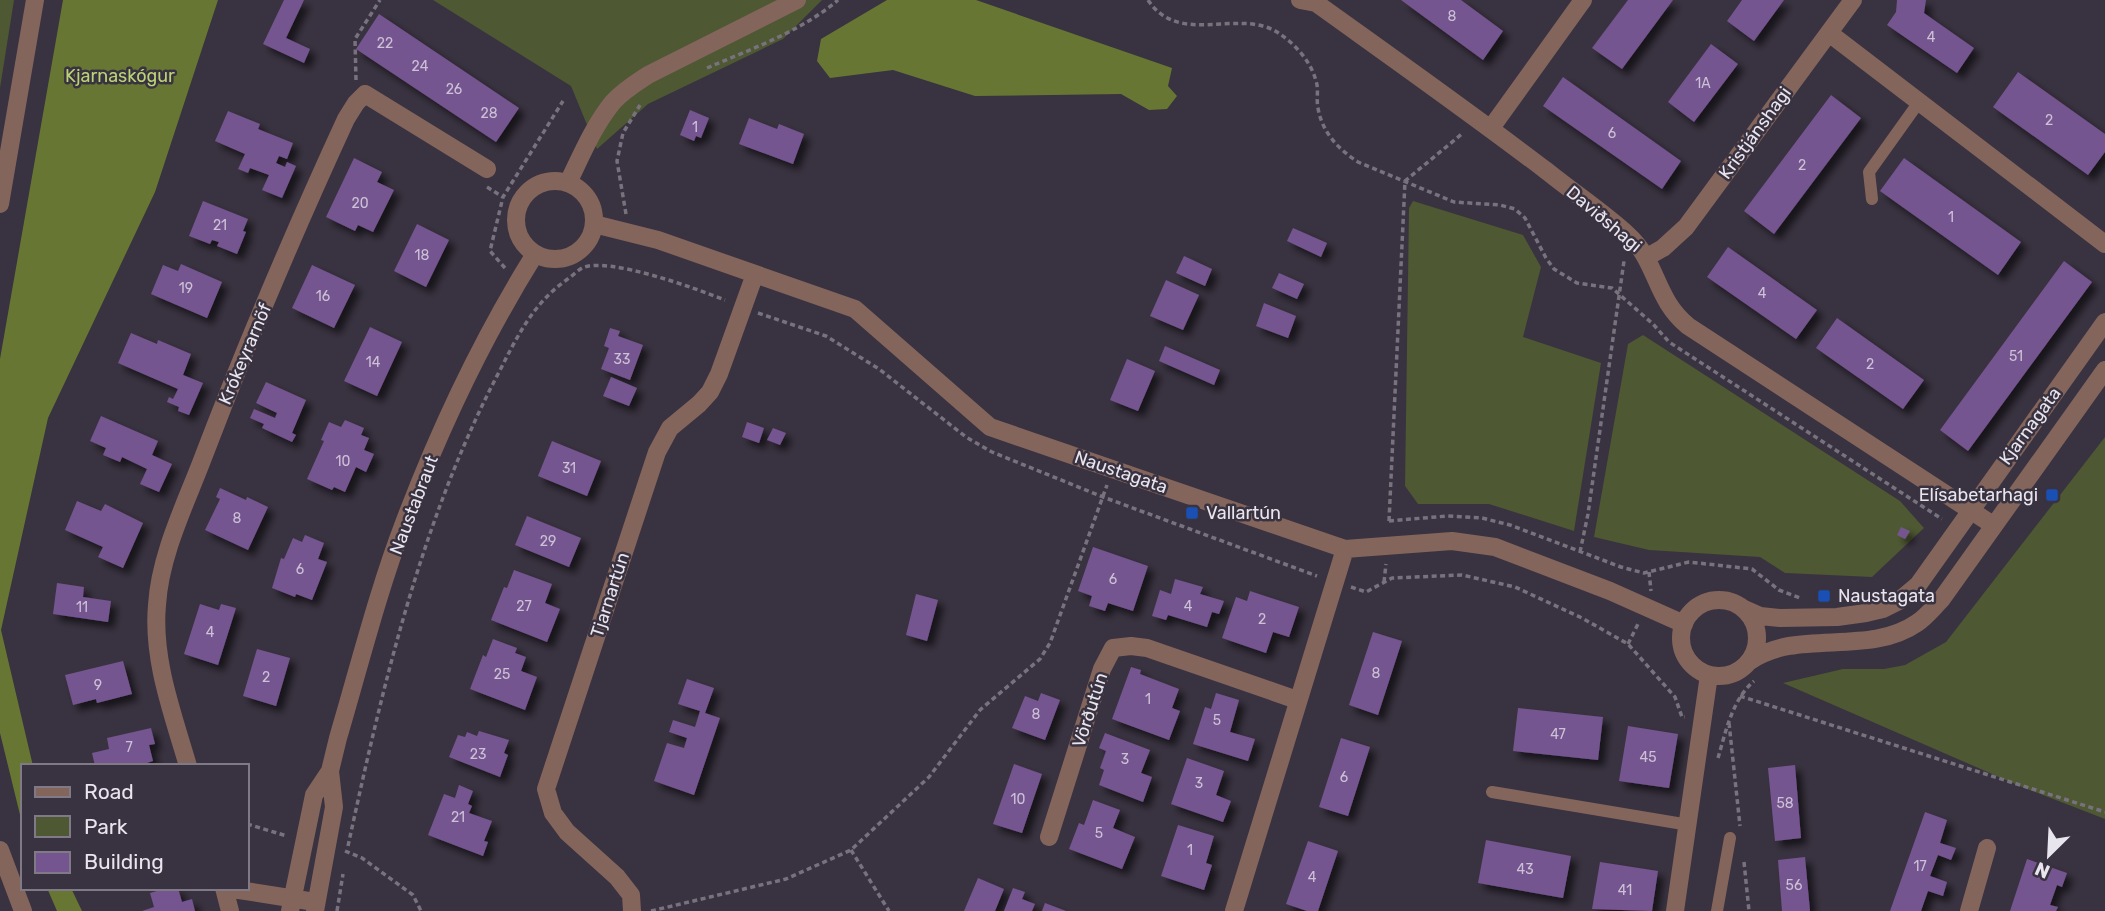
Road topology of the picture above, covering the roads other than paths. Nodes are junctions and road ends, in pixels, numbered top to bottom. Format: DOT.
graph roads {
  1 [pos="35,0"];
  2 [pos="797,0"];
  3 [pos="1583,0"];
  4 [pos="1853,0"];
  5 [pos="1311,1"];
  6 [pos="1829,33"];
  7 [pos="1919,102"];
  8 [pos="1485,124"];
  9 [pos="487,169"];
  10 [pos="568,183"];
  11 [pos="1872,200"];
  12 [pos="0,204"];
  13 [pos="594,224"];
  14 [pos="2105,244"];
  15 [pos="535,254"];
  16 [pos="1647,257"];
  17 [pos="754,274"];
  18 [pos="2105,322"];
  19 [pos="2105,370"];
  20 [pos="1969,510"];
  21 [pos="1993,525"];
  22 [pos="1345,549"];
  23 [pos="1742,608"];
  24 [pos="1684,624"];
  25 [pos="1750,661"];
  26 [pos="1709,675"];
  27 [pos="1297,700"];
  28 [pos="187,764"];
  29 [pos="330,771"];
  30 [pos="1492,792"];
  31 [pos="1689,825"];
  32 [pos="1735,835"];
  33 [pos="1049,837"];
  34 [pos="1987,848"];
  35 [pos="0,850"];
  36 [pos="225,890"];
  37 [pos="233,890"];
  38 [pos="291,904"];
  39 [pos="315,907"];
  40 [pos="23,911"];
  41 [pos="230,911"];
  42 [pos="632,911"];
  43 [pos="1234,911"];
  44 [pos="1675,911"];
  45 [pos="1717,911"];
  46 [pos="1969,911"];
  1 -- 12 [label="street"];
  2 -- 10 [label="street"];
  3 -- 8 [label="street"];
  4 -- 6 [label="street, Kristjánshagi"];
  5 -- 8 [label="street, Daviðshagi"];
  6 -- 7 [label="street"];
  6 -- 16 [label="street, Kristjánshagi"];
  7 -- 11 [label="lane"];
  7 -- 14 [label="street"];
  8 -- 16 [label="street, Daviðshagi"];
  9 -- 28 [label="street, Krókeyrarnöf"];
  10 -- 13 [label="street"];
  10 -- 15 [label="street"];
  13 -- 15 [label="street"];
  13 -- 17 [label="street, Naustagata"];
  15 -- 29 [label="street, Naustabraut"];
  16 -- 20 [label="street, Daviðshagi"];
  17 -- 22 [label="street, Naustagata"];
  17 -- 42 [label="street, Tjarnartún"];
  18 -- 20 [label="street, Kjarnagata"];
  19 -- 21 [label="street, Kjarnagata"];
  20 -- 21 [label="street, Daviðshagi"];
  20 -- 23 [label="street, Kjarnagata"];
  21 -- 25 [label="street, Kjarnagata"];
  22 -- 24 [label="street, Naustagata"];
  22 -- 27 [label="street"];
  23 -- 24 [label="street"];
  23 -- 25 [label="street"];
  24 -- 26 [label="street"];
  25 -- 26 [label="street"];
  26 -- 31 [label="street"];
  27 -- 33 [label="street, Vörðutún"];
  27 -- 43 [label="street"];
  29 -- 38 [label="street, Naustabraut"];
  29 -- 39 [label="street, Naustabraut"];
  30 -- 31 [label="lane"];
  31 -- 44 [label="street"];
  32 -- 45 [label="lane"];
  34 -- 46 [label="street"];
  35 -- 40 [label="street"];
  36 -- 41 [label="street"];
  37 -- 38 [label="street"];
  38 -- 39 [label="street"];
}
